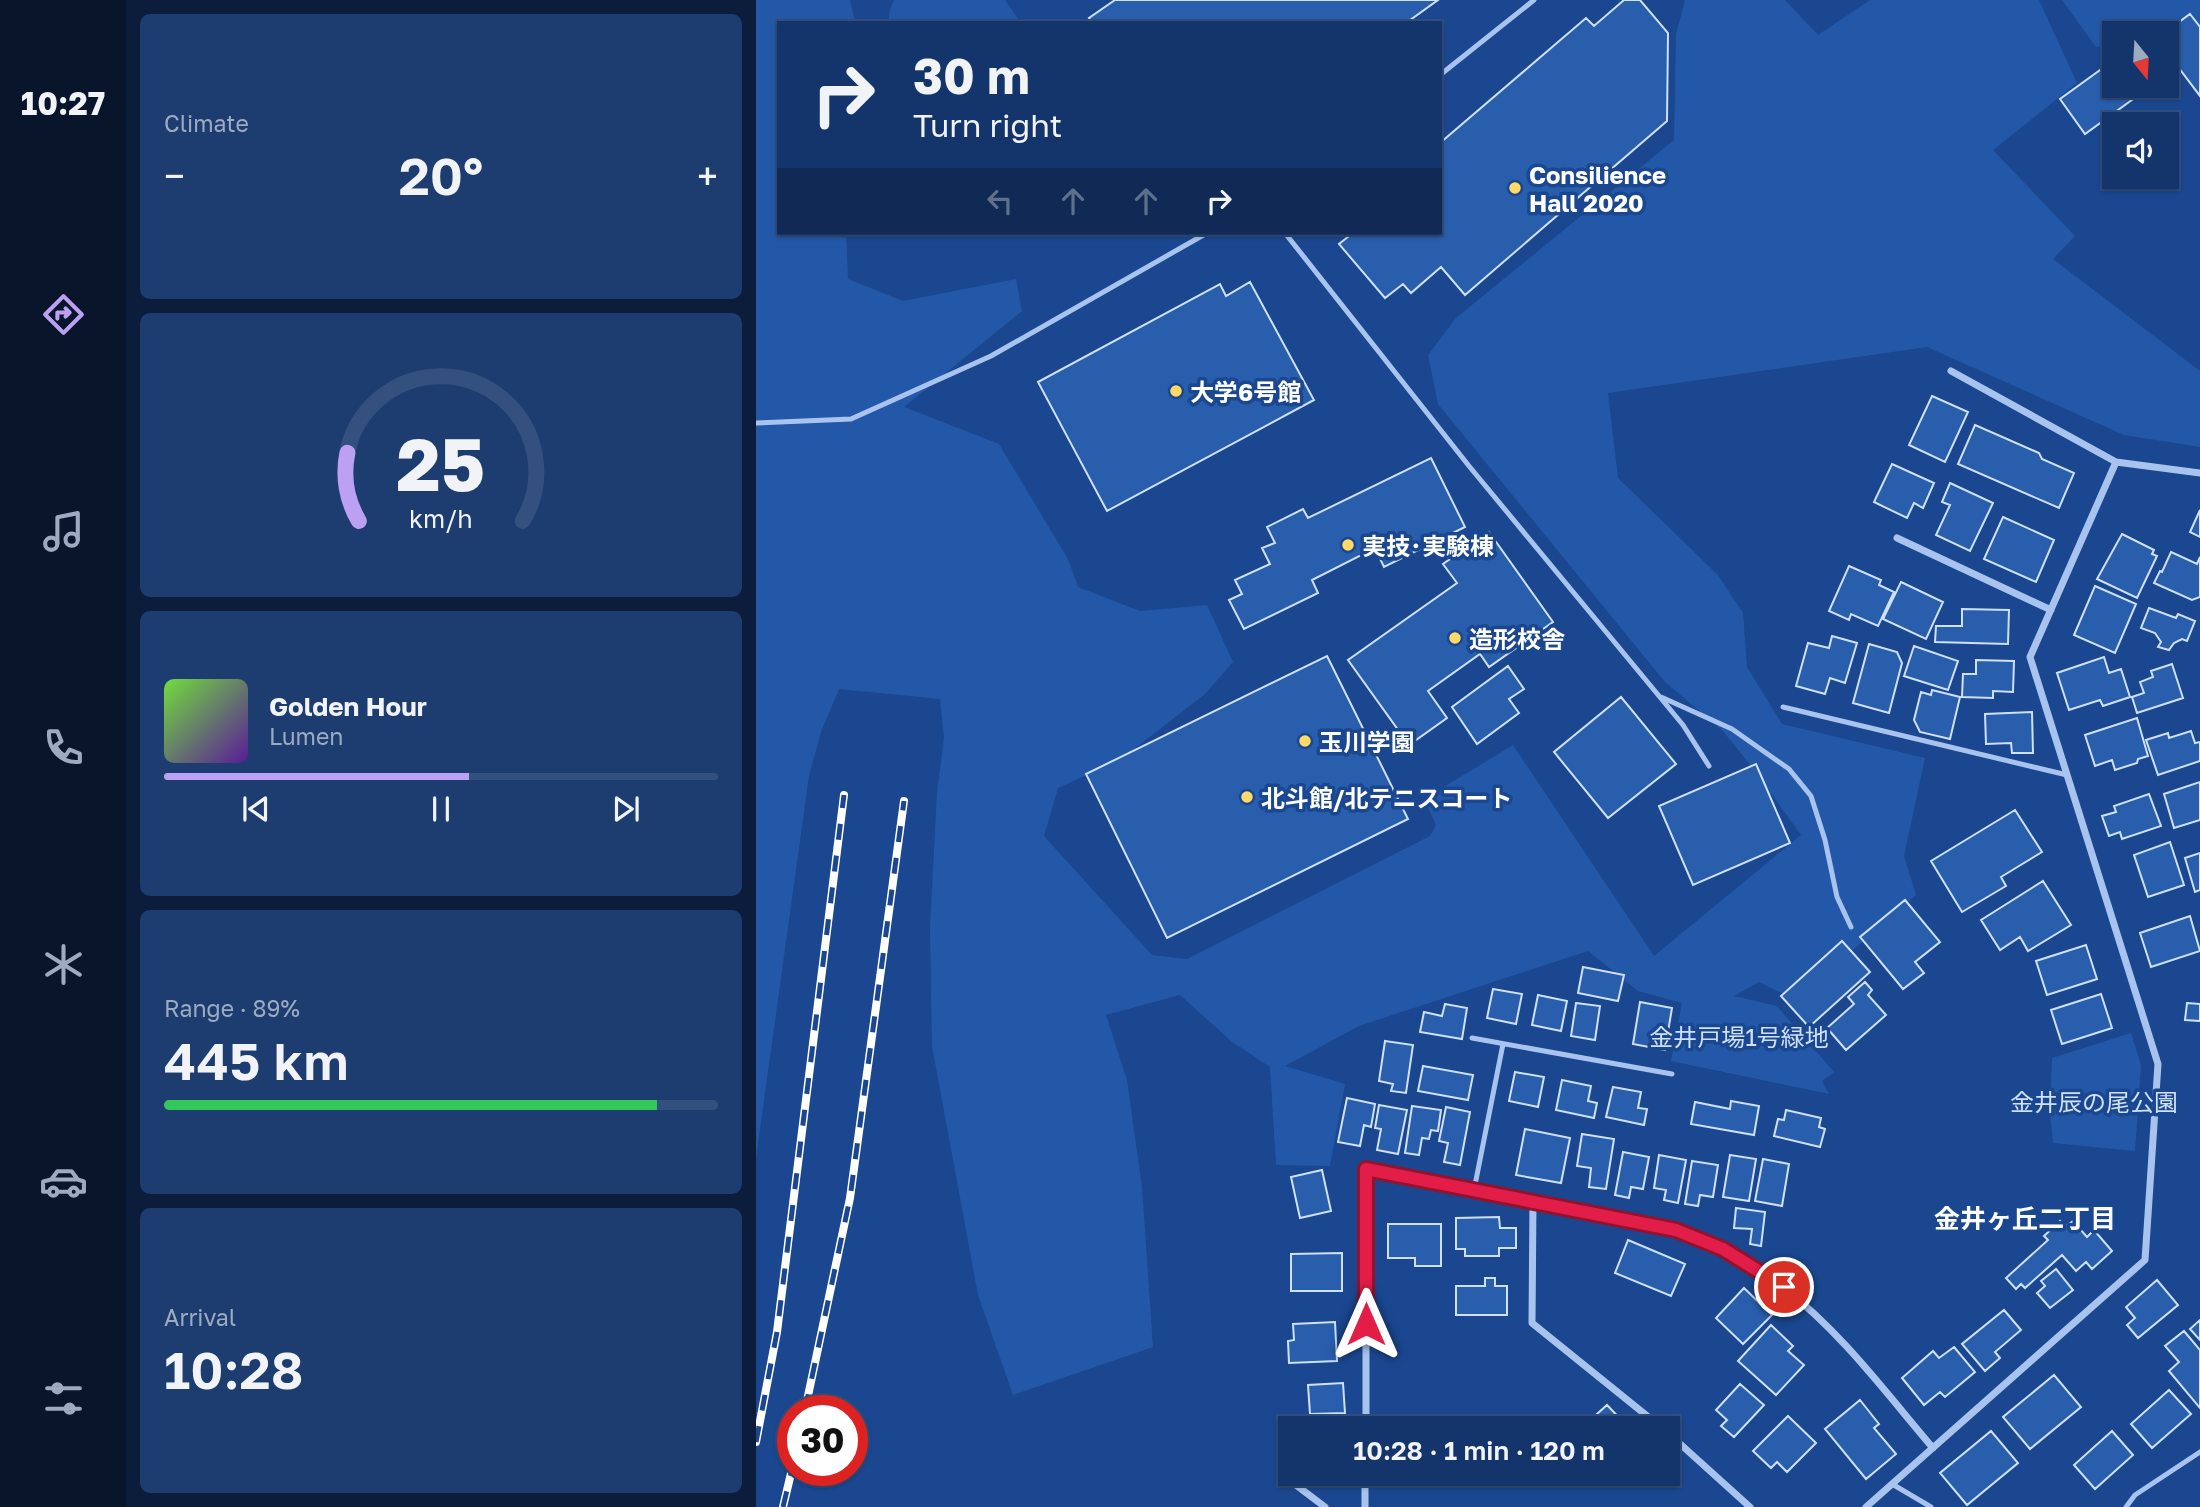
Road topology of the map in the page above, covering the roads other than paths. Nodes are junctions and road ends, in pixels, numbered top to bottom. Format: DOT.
graph roads {
  1 [pos="1534,0"];
  2 [pos="1442,73"];
  3 [pos="1203,235"];
  4 [pos="1287,235"];
  5 [pos="1951,371"];
  6 [pos="756,423"];
  7 [pos="2116,462"];
  8 [pos="2200,474"];
  9 [pos="1897,538"];
  10 [pos="2051,610"];
  11 [pos="1658,695"];
  12 [pos="1783,706"];
  13 [pos="1709,766"];
  14 [pos="2067,775"];
  15 [pos="1852,927"];
  16 [pos="1472,1038"];
  17 [pos="1503,1044"];
  18 [pos="1672,1074"];
  19 [pos="1474,1190"];
  20 [pos="1533,1202"];
  21 [pos="1366,1416"];
  22 [pos="1647,1416"];
  23 [pos="1680,1444"];
  24 [pos="1933,1448"];
  25 [pos="2200,1452"];
  26 [pos="1892,1484"];
  27 [pos="1297,1486"];
  28 [pos="1366,1486"];
  29 [pos="1325,1507"];
  30 [pos="1365,1507"];
  31 [pos="1750,1507"];
  32 [pos="1866,1507"];
  33 [pos="1931,1507"];
  34 [pos="2126,1507"];
  1 -- 2 [label="lane"];
  3 -- 6 [label="lane"];
  4 -- 11 [label="lane"];
  5 -- 7 [label="street"];
  7 -- 8 [label="street"];
  7 -- 10 [label="street"];
  9 -- 10 [label="street"];
  10 -- 14 [label="street"];
  11 -- 13 [label="lane"];
  11 -- 15 [label="lane"];
  12 -- 14 [label="lane"];
  14 -- 24 [label="street"];
  16 -- 17 [label="lane"];
  17 -- 18 [label="lane"];
  17 -- 19 [label="lane"];
  19 -- 20 [label="street"];
  19 -- 21 [label="street"];
  20 -- 22 [label="street"];
  20 -- 24 [label="street"];
  23 -- 31 [label="street"];
  24 -- 26 [label="street"];
  25 -- 34 [label="lane"];
  26 -- 32 [label="street"];
  26 -- 33 [label="lane"];
  27 -- 29 [label="street"];
  28 -- 30 [label="street"];
}
